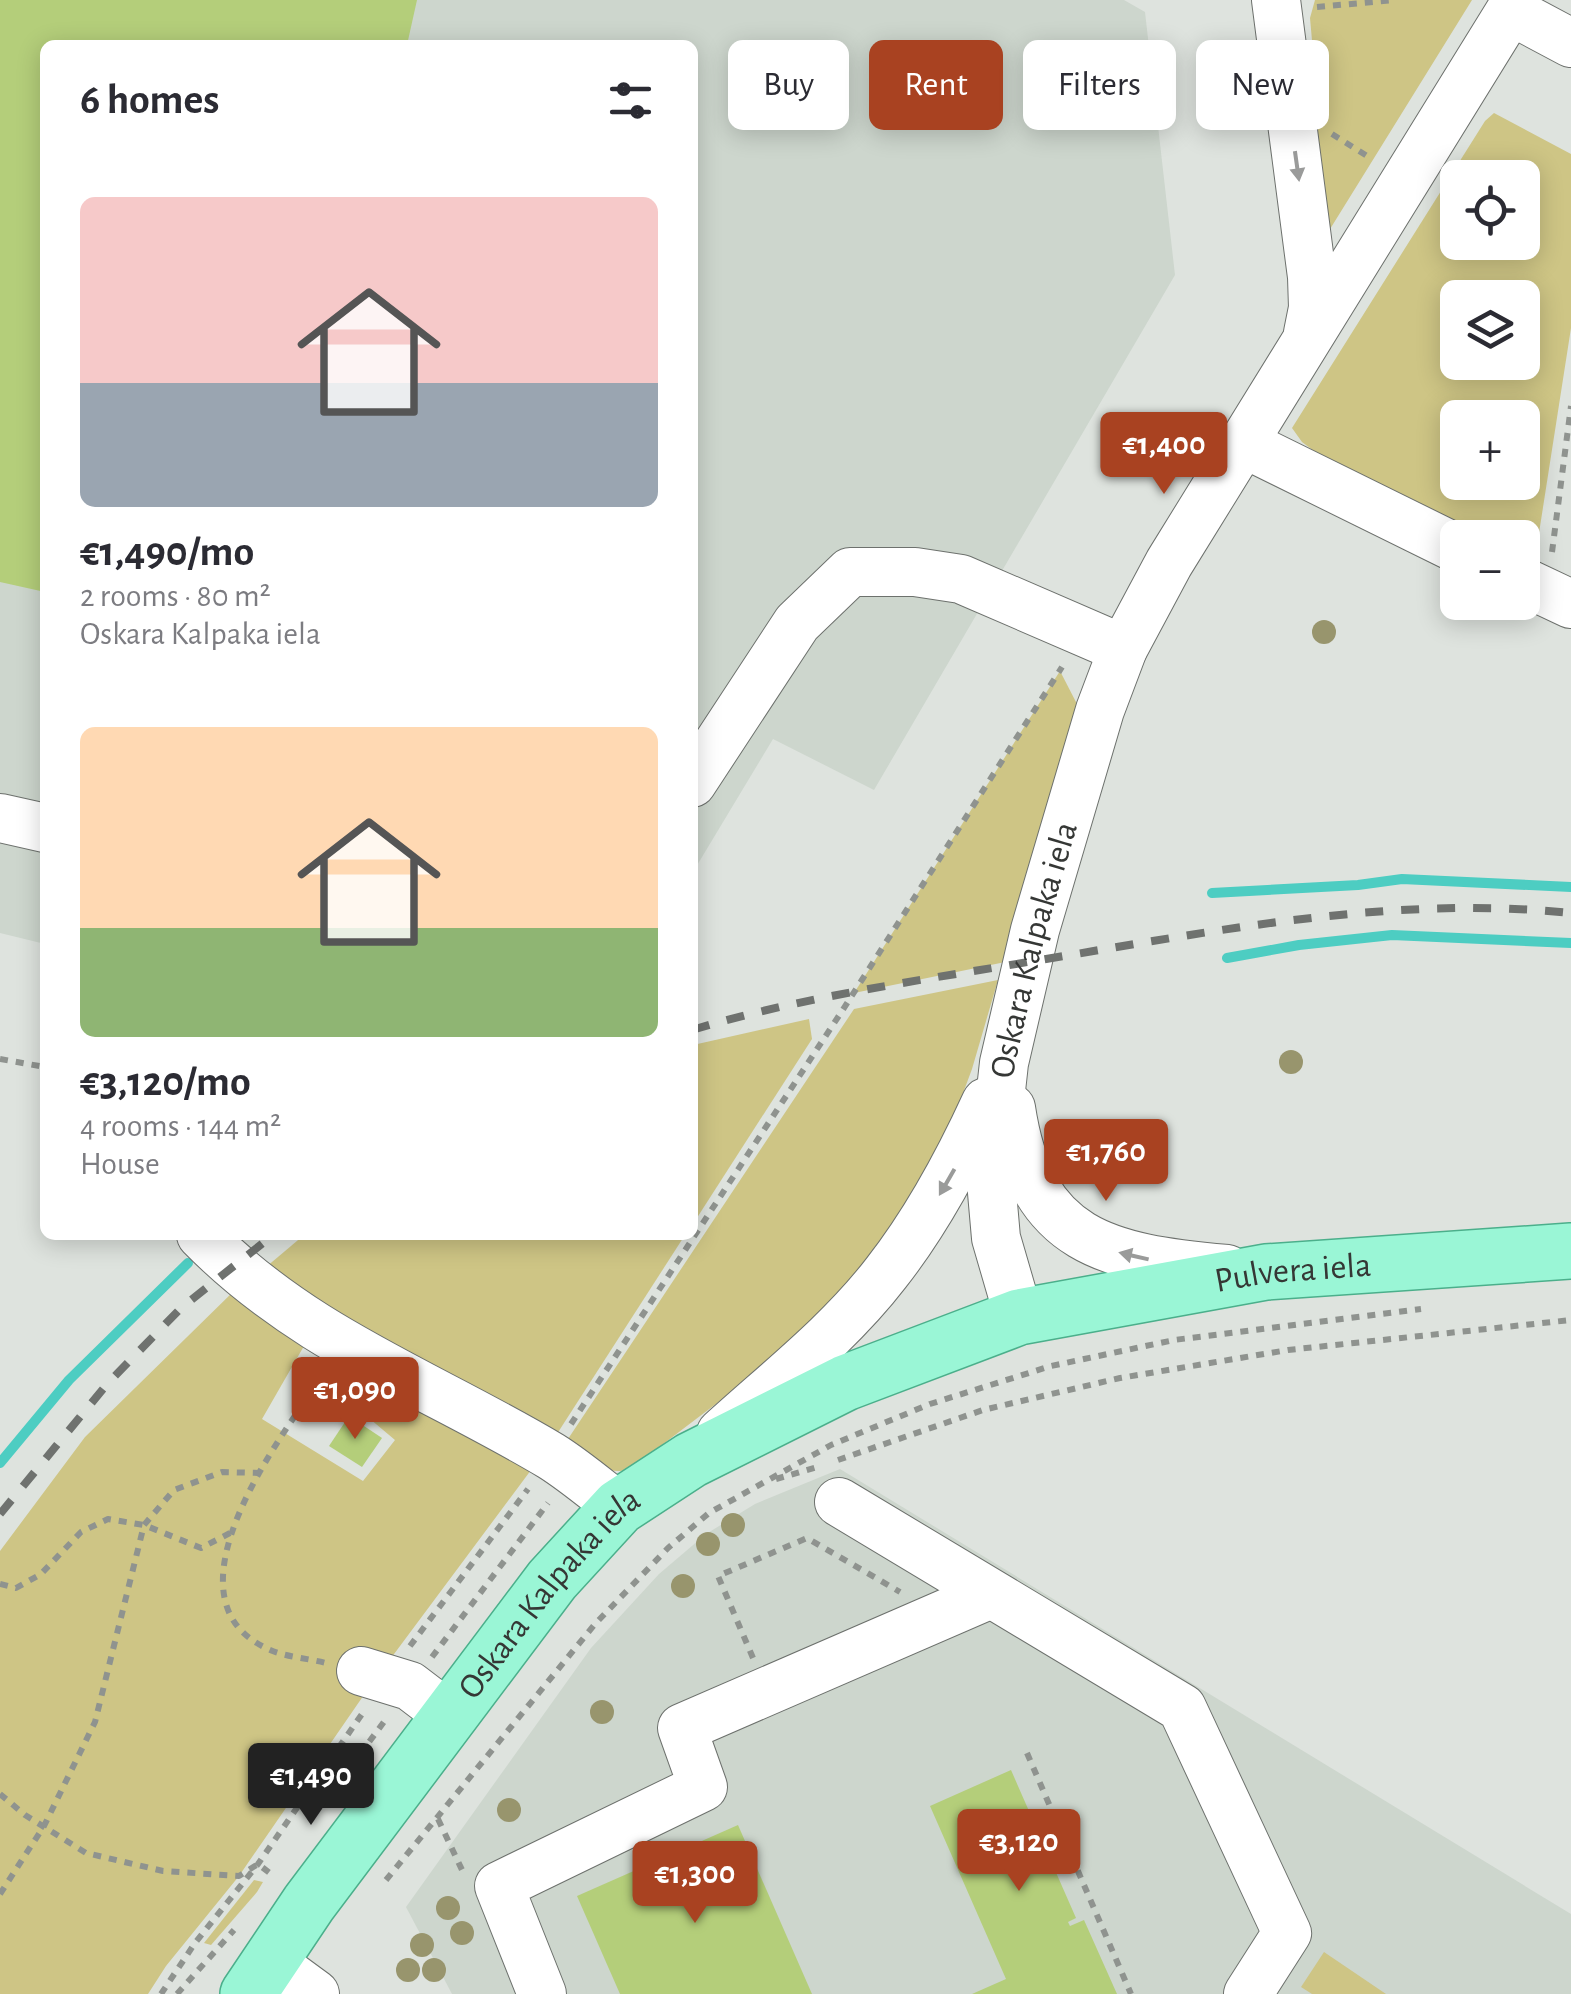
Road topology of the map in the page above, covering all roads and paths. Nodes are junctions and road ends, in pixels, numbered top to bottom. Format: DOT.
graph roads {
  1 [pos="1396,0"];
  2 [pos="1512,4"];
  3 [pos="1276,6"];
  4 [pos="1571,42"];
  5 [pos="1304,346"];
  6 [pos="1571,406"];
  7 [pos="1242,443"];
  8 [pos="1440,540"];
  9 [pos="1546,592"];
  10 [pos="1104,640"];
  11 [pos="698,774"];
  12 [pos="0,818"];
  13 [pos="40,827"];
  14 [pos="0,1059"];
  15 [pos="1004,1063"];
  16 [pos="40,1066"];
  17 [pos="698,1230"];
  18 [pos="206,1240"];
  19 [pos="692,1240"];
  20 [pos="1571,1251"];
  21 [pos="1266,1272"];
  22 [pos="1436,1308"];
  23 [pos="1019,1317"];
  24 [pos="1571,1320"];
  25 [pos="345,1346"];
  26 [pos="550,1456"];
  27 [pos="691,1460"];
  28 [pos="260,1473"];
  29 [pos="761,1484"];
  30 [pos="839,1502"];
  31 [pos="619,1507"];
  32 [pos="144,1525"];
  33 [pos="232,1533"];
  34 [pos="0,1584"];
  35 [pos="991,1594"];
  36 [pos="940,1616"];
  37 [pos="374,1674"];
  38 [pos="767,1691"];
  39 [pos="448,1715"];
  40 [pos="1027,1752"];
  41 [pos="0,1794"];
  42 [pos="44,1826"];
  43 [pos="258,1864"];
  44 [pos="380,1887"];
  45 [pos="0,1894"];
  46 [pos="259,1978"];
  47 [pos="161,1994"];
  48 [pos="315,1994"];
  49 [pos="542,1994"];
  50 [pos="1131,1994"];
  51 [pos="1248,1994"];
  1 -- 3 [label="path"];
  2 -- 4 [label="street"];
  2 -- 5 [label="street, Oskara Kalpaka iela"];
  3 -- 5 [label="street, one-way"];
  5 -- 7 [label="street, Oskara Kalpaka iela"];
  6 -- 9 [label="path"];
  7 -- 8 [label="street"];
  7 -- 10 [label="street, Oskara Kalpaka iela"];
  10 -- 11 [label="street"];
  10 -- 15 [label="street, Oskara Kalpaka iela"];
  10 -- 17 [label="path"];
  12 -- 13 [label="street"];
  14 -- 16 [label="path"];
  21 -- 15 [label="street, one-way"];
  15 -- 23 [label="street, Oskara Kalpaka iela"];
  15 -- 27 [label="street, one-way"];
  18 -- 25 [label="street"];
  19 -- 26 [label="path"];
  20 -- 21 [label="main road, Pulvera iela"];
  21 -- 23 [label="main road, Pulvera iela"];
  22 -- 29 [label="path"];
  23 -- 27 [label="main road, Oskara Kalpaka iela"];
  24 -- 29 [label="path"];
  25 -- 26 [label="street"];
  25 -- 28 [label="path"];
  26 -- 31 [label="street"];
  26 -- 37 [label="path"];
  27 -- 31 [label="main road, Oskara Kalpaka iela"];
  28 -- 32 [label="path"];
  28 -- 33 [label="path"];
  29 -- 44 [label="path"];
  30 -- 35 [label="street"];
  31 -- 39 [label="main road, Oskara Kalpaka iela"];
  32 -- 33 [label="path"];
  32 -- 34 [label="path"];
  32 -- 42 [label="path"];
  33 -- 37 [label="path"];
  35 -- 36 [label="street"];
  35 -- 51 [label="street"];
  36 -- 38 [label="street"];
  36 -- 38 [label="path"];
  37 -- 39 [label="street"];
  37 -- 43 [label="path"];
  38 -- 49 [label="street"];
  39 -- 46 [label="main road, Oskara Kalpaka iela"];
  40 -- 50 [label="path"];
  41 -- 42 [label="path"];
  42 -- 43 [label="path"];
  42 -- 45 [label="path"];
  43 -- 47 [label="path"];
  46 -- 48 [label="street"];
}
